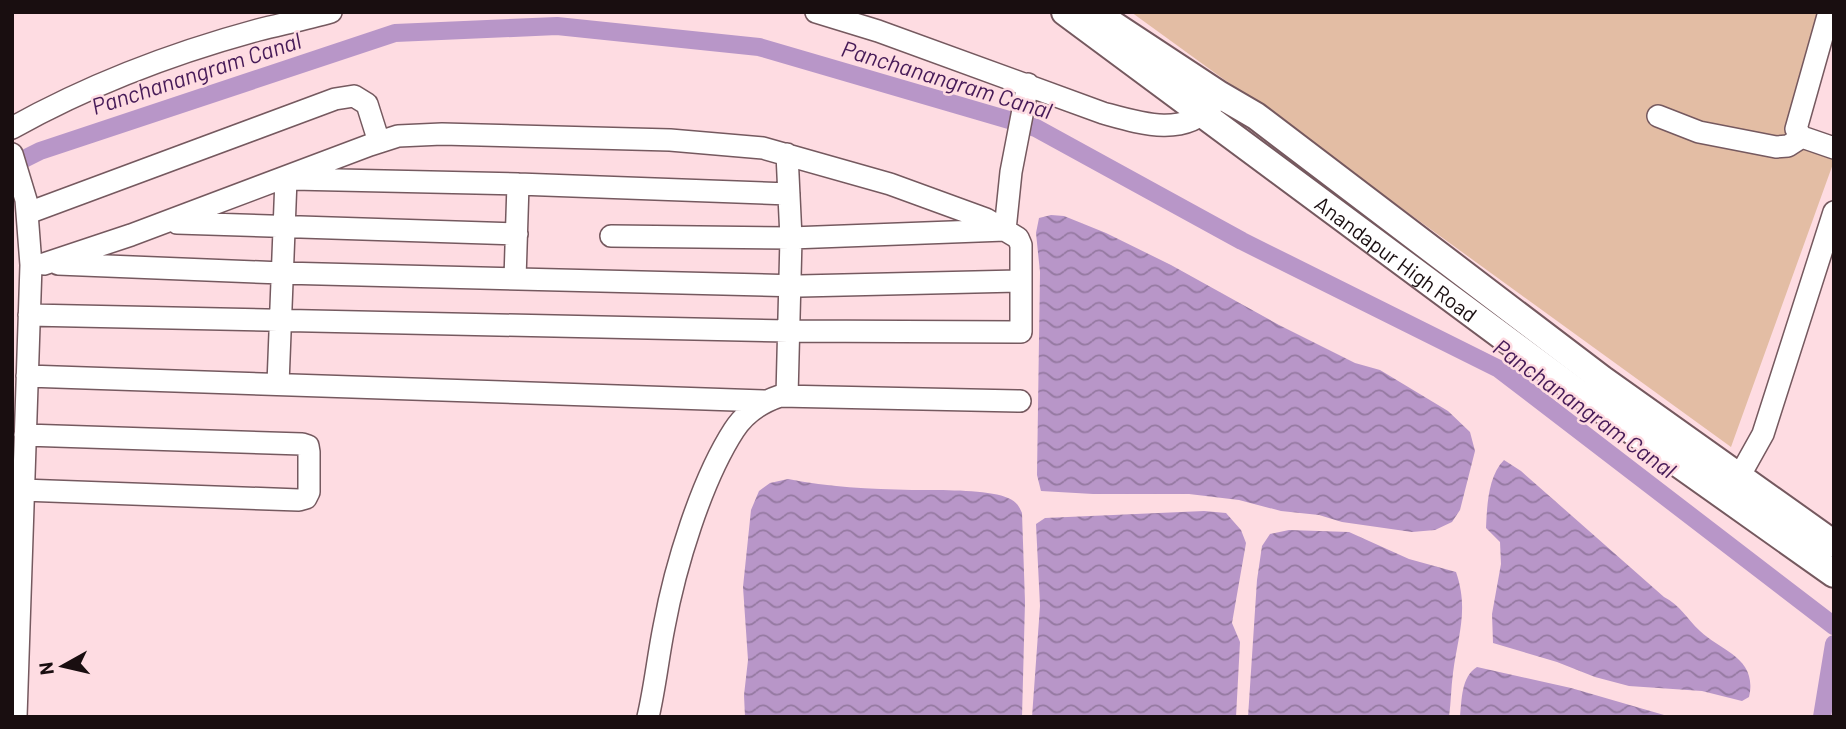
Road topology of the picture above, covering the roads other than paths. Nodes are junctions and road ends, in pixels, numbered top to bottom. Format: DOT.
graph roads {
  1 [pos="331,12"];
  2 [pos="816,12"];
  3 [pos="1065,12"];
  4 [pos="1094,12"];
  5 [pos="1829,12"];
  6 [pos="1028,84"];
  7 [pos="1220,95"];
  8 [pos="1202,116"];
  9 [pos="1658,116"];
  10 [pos="12,128"];
  11 [pos="1802,137"];
  12 [pos="379,142"];
  13 [pos="1834,148"];
  14 [pos="788,153"];
  15 [pos="12,154"];
  16 [pos="281,179"];
  17 [pos="518,184"];
  18 [pos="789,194"];
  19 [pos="27,207"];
  20 [pos="1834,212"];
  21 [pos="165,222"];
  22 [pos="283,226"];
  23 [pos="1005,230"];
  24 [pos="517,234"];
  25 [pos="611,236"];
  26 [pos="791,238"];
  27 [pos="37,264"];
  28 [pos="282,274"];
  29 [pos="515,279"];
  30 [pos="1021,281"];
  31 [pos="789,286"];
  32 [pos="29,315"];
  33 [pos="280,321"];
  34 [pos="788,331"];
  35 [pos="27,376"];
  36 [pos="278,384"];
  37 [pos="787,396"];
  38 [pos="765,401"];
  39 [pos="1020,401"];
  40 [pos="25,435"];
  41 [pos="1739,477"];
  42 [pos="22,490"];
  43 [pos="1834,544"];
  44 [pos="16,560"];
  45 [pos="1834,575"];
  46 [pos="16,717"];
  47 [pos="648,717"];
  1 -- 10 [label="street"];
  2 -- 6 [label="street"];
  3 -- 8 [label="main road, Anandapur High Road"];
  4 -- 7 [label="main road, Anandapur High Road"];
  5 -- 11 [label="street"];
  6 -- 8 [label="street"];
  6 -- 23 [label="street"];
  7 -- 8 [label="street"];
  7 -- 41 [label="main road, Anandapur High Road"];
  8 -- 45 [label="main road, Anandapur High Road"];
  9 -- 11 [label="street"];
  11 -- 13 [label="street"];
  12 -- 14 [label="street"];
  12 -- 16 [label="street"];
  12 -- 19 [label="street"];
  14 -- 18 [label="street"];
  14 -- 23 [label="street"];
  15 -- 19 [label="street"];
  16 -- 17 [label="street"];
  16 -- 21 [label="street"];
  16 -- 22 [label="street"];
  17 -- 18 [label="street"];
  17 -- 24 [label="street"];
  18 -- 26 [label="street"];
  19 -- 27 [label="street"];
  20 -- 41 [label="street"];
  21 -- 22 [label="street"];
  21 -- 27 [label="street"];
  22 -- 24 [label="street"];
  22 -- 28 [label="street"];
  23 -- 26 [label="street"];
  23 -- 30 [label="street"];
  24 -- 29 [label="street"];
  25 -- 26 [label="street"];
  26 -- 31 [label="street"];
  27 -- 28 [label="street"];
  27 -- 32 [label="street"];
  28 -- 29 [label="street"];
  28 -- 33 [label="street"];
  29 -- 31 [label="street"];
  30 -- 31 [label="street"];
  30 -- 34 [label="street"];
  31 -- 34 [label="street"];
  32 -- 33 [label="street"];
  32 -- 35 [label="street"];
  33 -- 34 [label="street"];
  33 -- 36 [label="street"];
  34 -- 37 [label="street"];
  35 -- 36 [label="street"];
  35 -- 40 [label="street"];
  36 -- 38 [label="street"];
  37 -- 38 [label="street"];
  37 -- 39 [label="street"];
  38 -- 47 [label="street"];
  40 -- 42 [label="street"];
  40 -- 42 [label="street"];
  41 -- 43 [label="main road, Anandapur High Road"];
  42 -- 44 [label="street"];
  44 -- 46 [label="street"];
}
